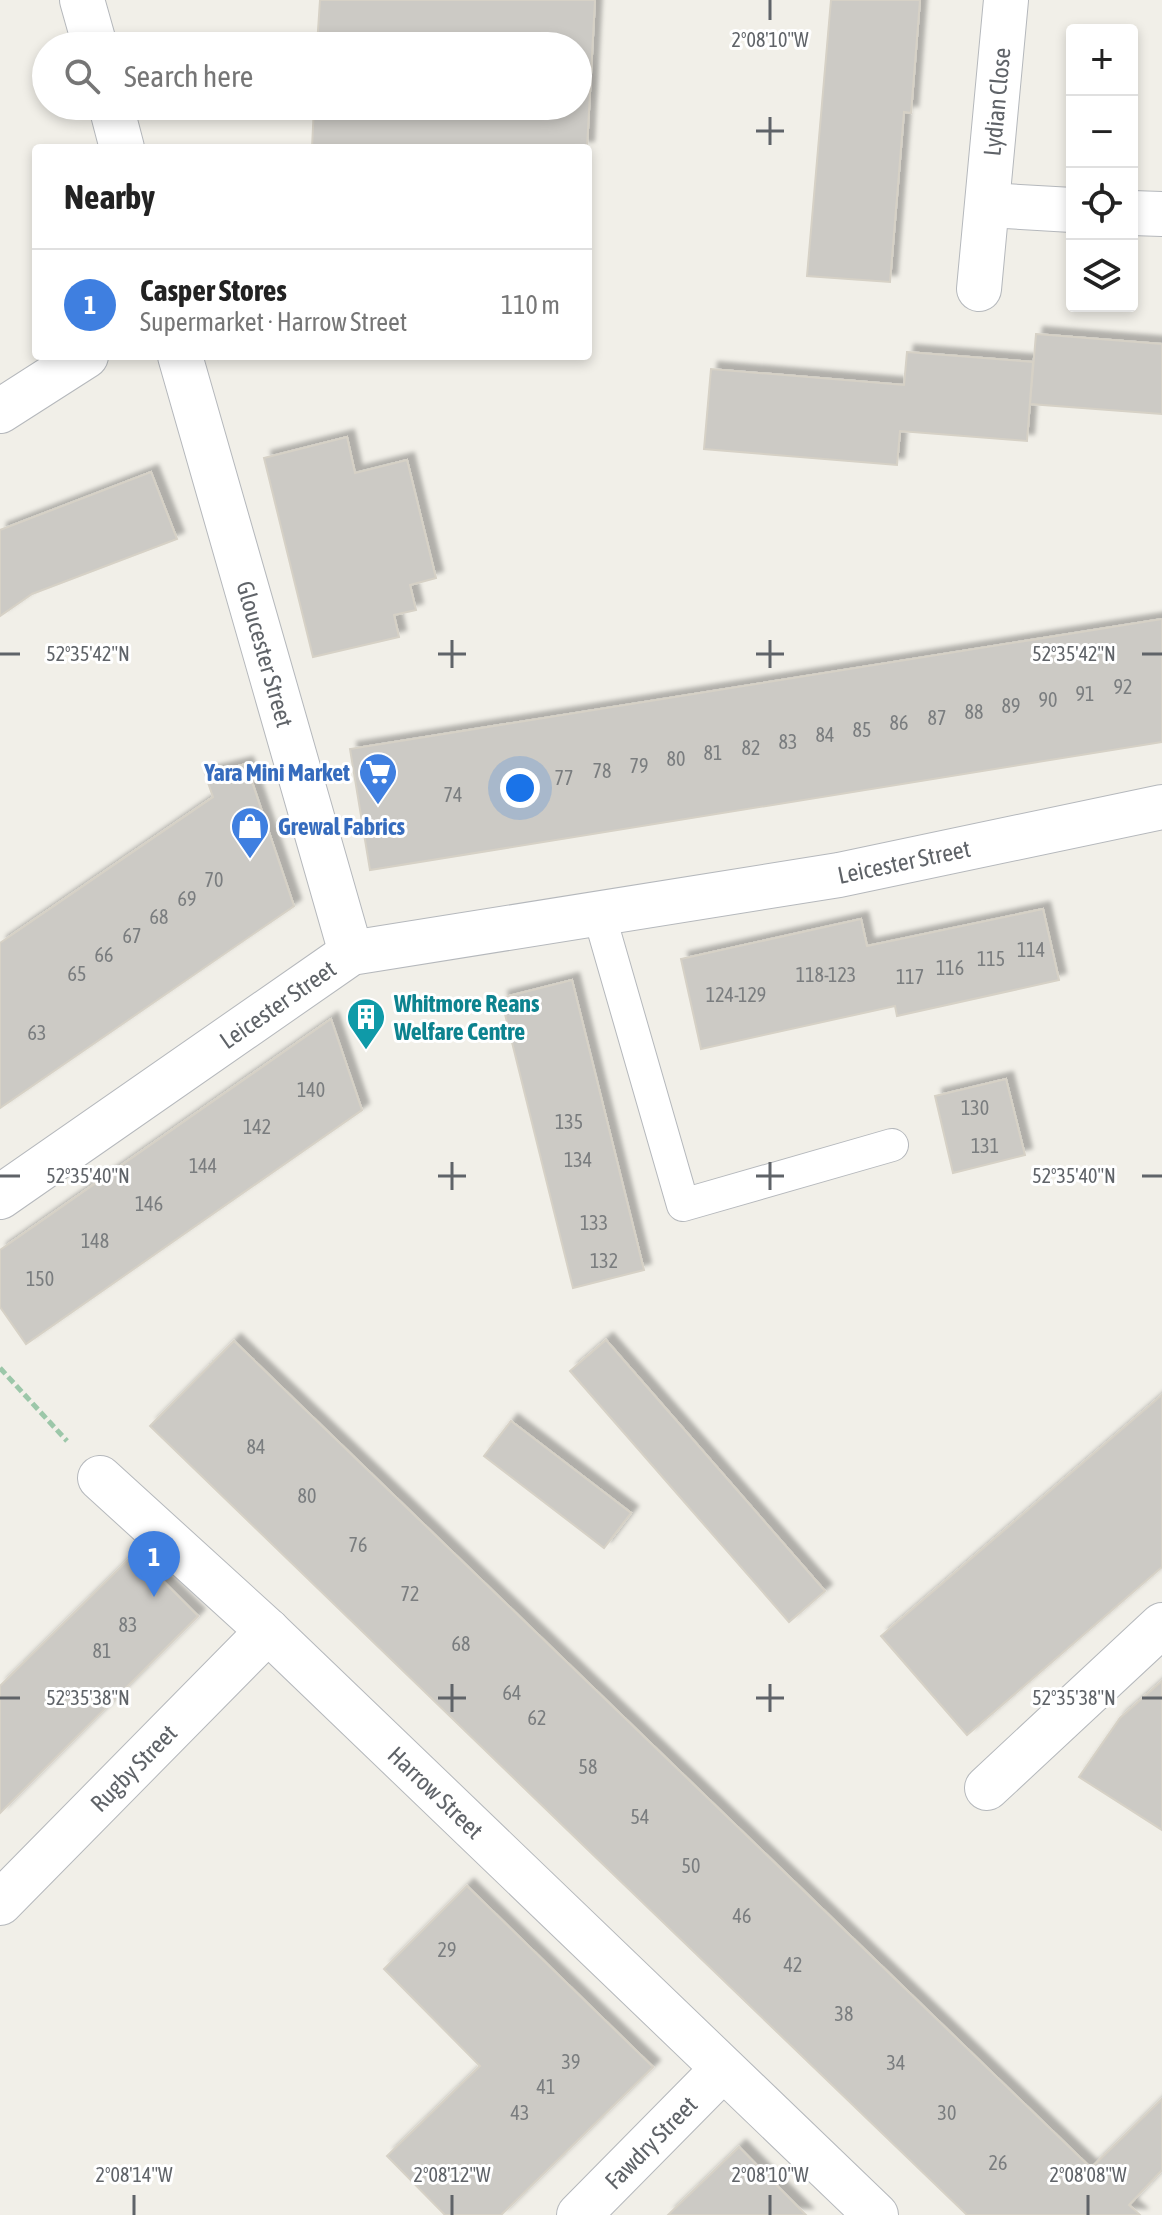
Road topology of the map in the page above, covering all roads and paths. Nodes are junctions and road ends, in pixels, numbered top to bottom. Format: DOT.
graph roads {
  1 [pos="82,0"];
  2 [pos="1006,0"];
  3 [pos="91,32"];
  4 [pos="115,120"];
  5 [pos="121,144"];
  6 [pos="988,205"];
  7 [pos="1066,210"];
  8 [pos="1138,213"];
  9 [pos="1162,214"];
  10 [pos="979,289"];
  11 [pos="80,360"];
  12 [pos="181,360"];
  13 [pos="0,411"];
  14 [pos="1162,807"];
  15 [pos="599,914"];
  16 [pos="351,953"];
  17 [pos="892,1145"];
  18 [pos="0,1197"];
  19 [pos="0,1368"];
  20 [pos="100,1478"];
  21 [pos="1162,1625"];
  22 [pos="268,1631"];
  23 [pos="987,1788"];
  24 [pos="0,1903"];
  25 [pos="723,2069"];
  26 [pos="579,2215"];
  27 [pos="876,2215"];
  1 -- 3 [label="street"];
  2 -- 6 [label="street, Lydian Close"];
  4 -- 5 [label="street"];
  6 -- 7 [label="street"];
  6 -- 10 [label="street, Lydian Close"];
  8 -- 9 [label="street"];
  11 -- 13 [label="street"];
  12 -- 16 [label="street, Gloucester Street"];
  14 -- 15 [label="street, Leicester Street"];
  15 -- 16 [label="street, Leicester Street"];
  15 -- 17 [label="lane"];
  16 -- 18 [label="street, Leicester Street"];
  19 -- 20 [label="path"];
  20 -- 22 [label="street, Harrow Street"];
  21 -- 23 [label="street"];
  22 -- 24 [label="street, Rugby Street"];
  22 -- 25 [label="street, Harrow Street"];
  25 -- 26 [label="street, Fawdry Street"];
  25 -- 27 [label="street, Harrow Street"];
}
